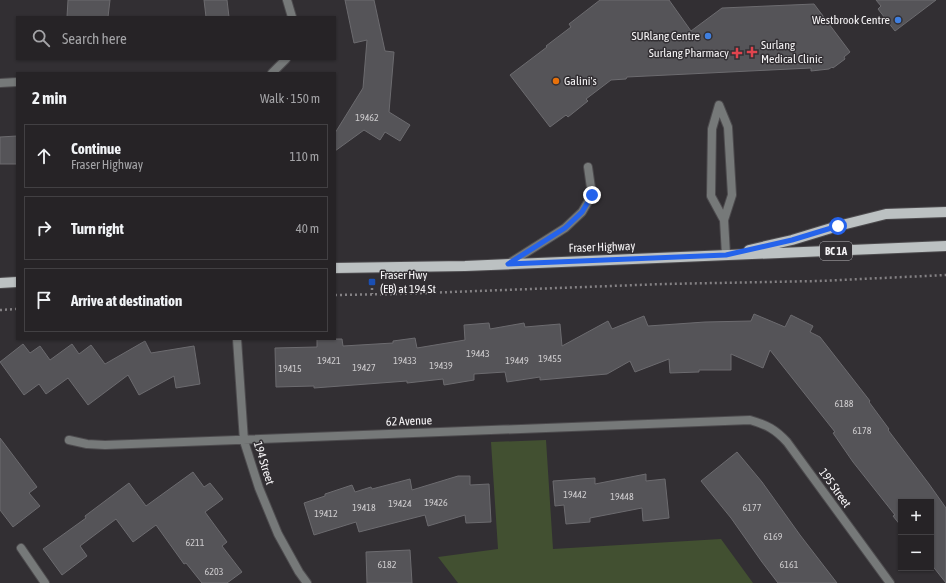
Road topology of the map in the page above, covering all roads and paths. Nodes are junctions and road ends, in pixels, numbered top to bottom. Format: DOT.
graph roads {
  1 [pos="288,0"];
  2 [pos="292,16"];
  3 [pos="285,60"];
  4 [pos="273,72"];
  5 [pos="16,82"];
  6 [pos="0,83"];
  7 [pos="588,167"];
  8 [pos="946,212"];
  9 [pos="724,220"];
  10 [pos="946,246"];
  11 [pos="726,255"];
  12 [pos="508,264"];
  13 [pos="336,268"];
  14 [pos="946,275"];
  15 [pos="16,282"];
  16 [pos="0,283"];
  17 [pos="336,295"];
  18 [pos="16,309"];
  19 [pos="0,310"];
  20 [pos="236,340"];
  21 [pos="750,420"];
  22 [pos="70,440"];
  23 [pos="244,441"];
  24 [pos="21,548"];
  25 [pos="45,583"];
  26 [pos="307,583"];
  27 [pos="890,583"];
  1 -- 2 [label="street"];
  3 -- 4 [label="street"];
  5 -- 6 [label="street"];
  7 -- 12 [label="street"];
  8 -- 11 [label="main road, Fraser Highway"];
  9 -- 9 [label="street"];
  9 -- 11 [label="street"];
  10 -- 11 [label="main road, Fraser Highway / BC 1A"];
  11 -- 12 [label="main road, Fraser Highway / BC 1A"];
  12 -- 13 [label="main road, Fraser Highway / BC 1A"];
  14 -- 17 [label="path"];
  15 -- 16 [label="main road"];
  18 -- 19 [label="path"];
  20 -- 23 [label="street, 194 Street"];
  21 -- 23 [label="street, 62 Avenue"];
  21 -- 27 [label="street, 195 Street"];
  22 -- 23 [label="street, 62 Avenue"];
  23 -- 26 [label="street, 194 Street"];
  24 -- 25 [label="street"];
}
